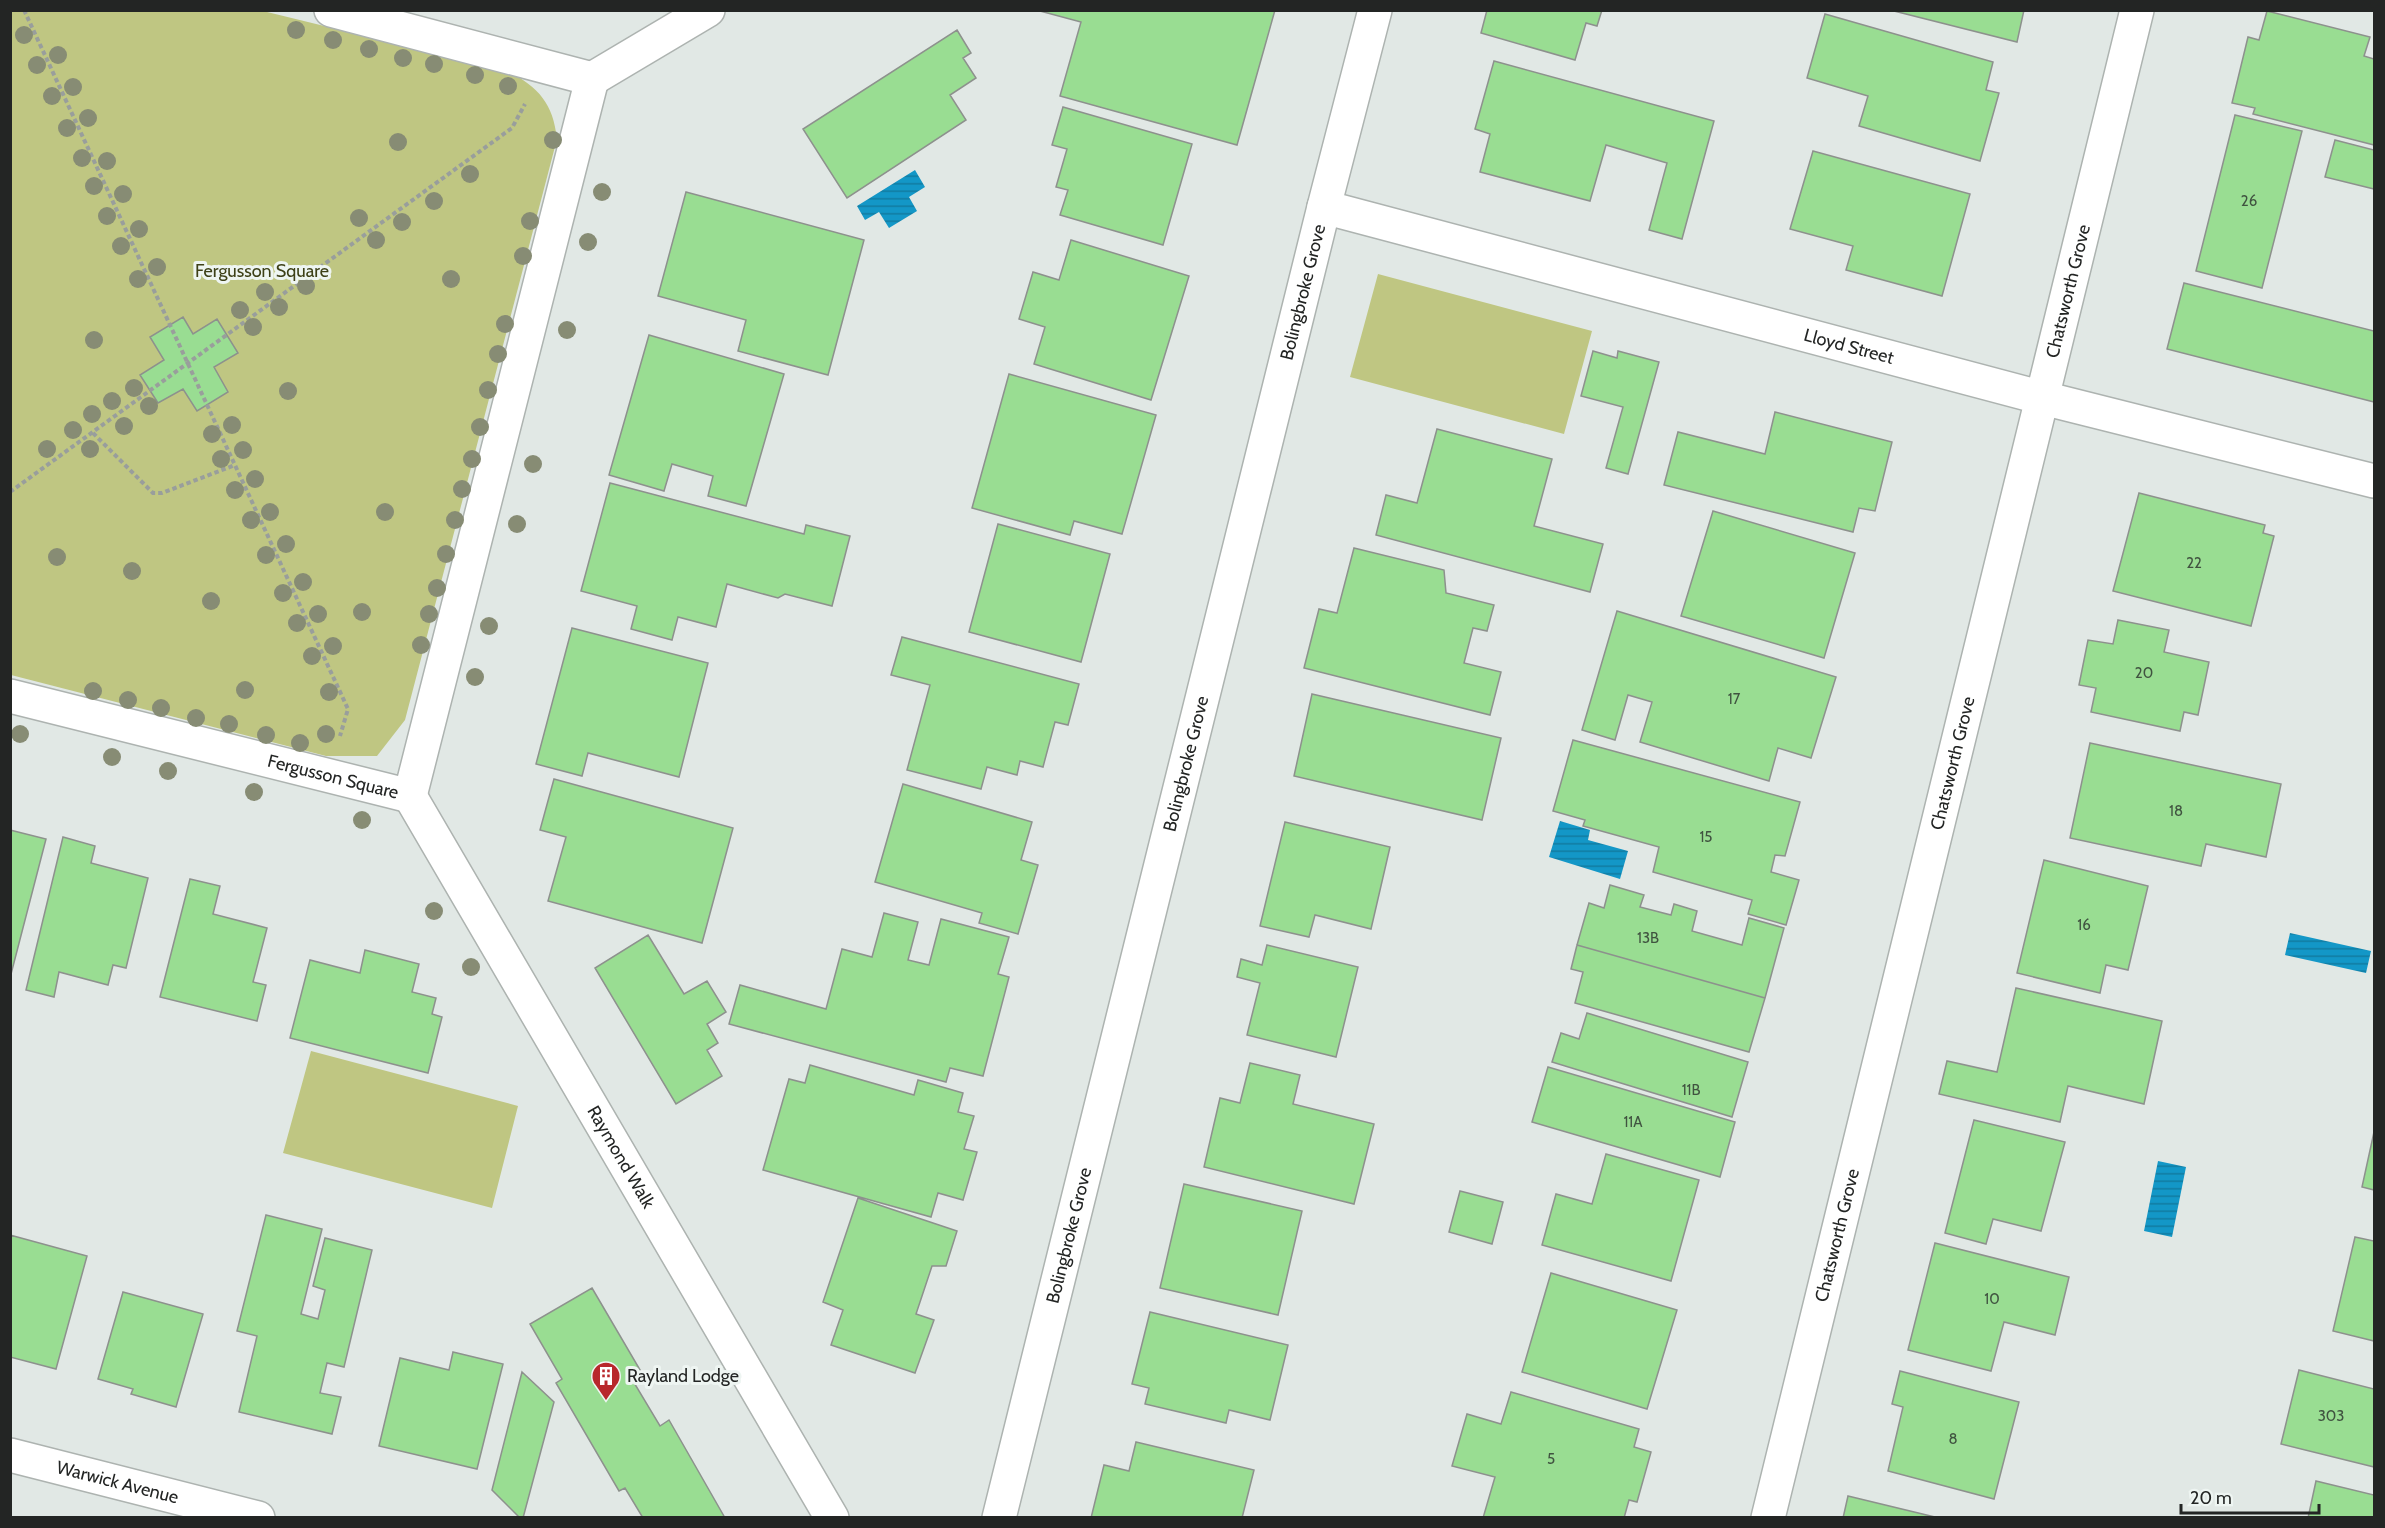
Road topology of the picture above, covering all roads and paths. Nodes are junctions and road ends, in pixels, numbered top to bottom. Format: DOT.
graph roads {
  1 [pos="24,10"];
  2 [pos="331,10"];
  3 [pos="708,10"];
  4 [pos="1375,10"];
  5 [pos="2137,10"];
  6 [pos="592,79"];
  7 [pos="527,100"];
  8 [pos="1324,207"];
  9 [pos="188,364"];
  10 [pos="2043,398"];
  11 [pos="93,433"];
  12 [pos="235,465"];
  13 [pos="2374,482"];
  14 [pos="10,492"];
  15 [pos="10,696"];
  16 [pos="338,741"];
  17 [pos="410,796"];
  18 [pos="10,1455"];
  19 [pos="258,1518"];
  20 [pos="832,1518"];
  21 [pos="999,1518"];
  22 [pos="1768,1518"];
  1 -- 9 [label="path"];
  2 -- 6 [label="street"];
  3 -- 6 [label="street"];
  4 -- 8 [label="street, Bolingbroke Grove"];
  5 -- 10 [label="street, Chatsworth Grove"];
  6 -- 17 [label="street, Fergusson Square"];
  7 -- 9 [label="path"];
  8 -- 10 [label="street, Lloyd Street"];
  8 -- 21 [label="street, Bolingbroke Grove"];
  9 -- 11 [label="path"];
  9 -- 12 [label="path"];
  10 -- 13 [label="street, Lloyd Street"];
  10 -- 22 [label="street, Chatsworth Grove"];
  11 -- 12 [label="path"];
  11 -- 14 [label="path"];
  12 -- 16 [label="path"];
  15 -- 17 [label="street, Fergusson Square"];
  17 -- 20 [label="street, Raymond Walk"];
  18 -- 19 [label="street, Warwick Avenue"];
}
